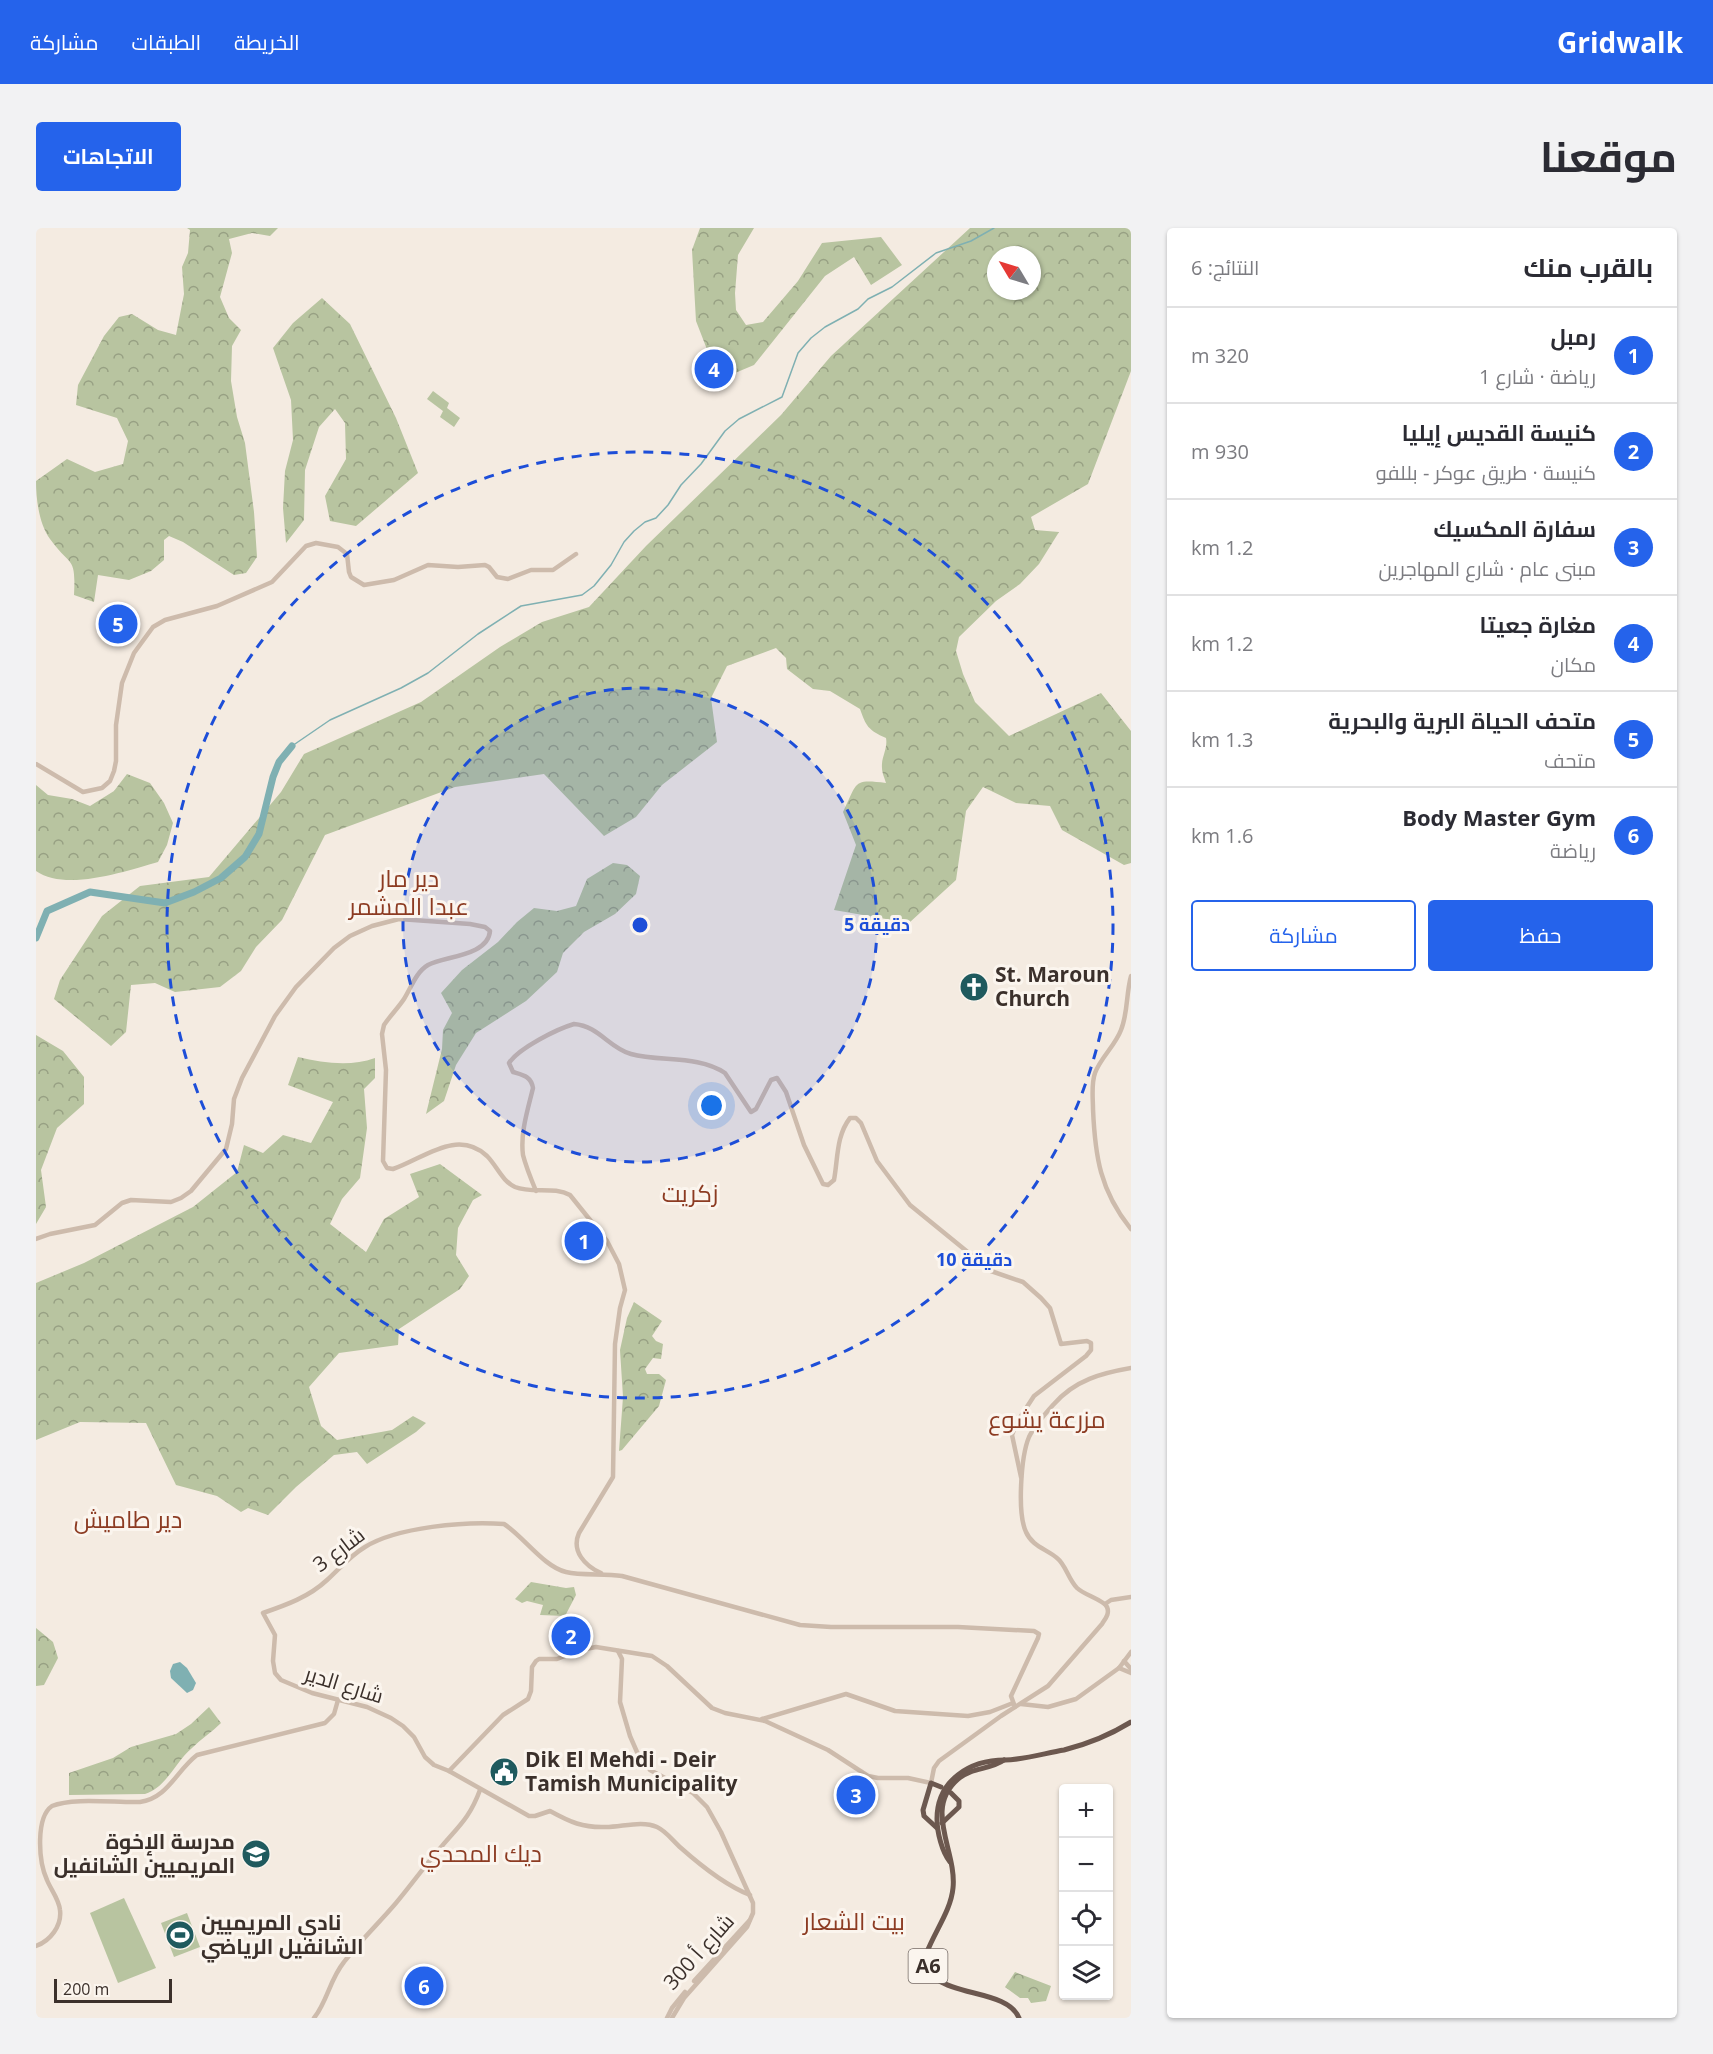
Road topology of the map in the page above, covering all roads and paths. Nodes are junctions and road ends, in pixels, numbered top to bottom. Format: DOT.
graph roads {
  1 [pos="576,554"];
  2 [pos="36,764"];
  3 [pos="1131,976"];
  4 [pos="536,1191"];
  5 [pos="1131,1229"];
  6 [pos="36,1239"];
  7 [pos="1131,1368"];
  8 [pos="1022,1477"];
  9 [pos="601,1573"];
  10 [pos="1131,1597"];
  11 [pos="1106,1606"];
  12 [pos="262,1613"];
  13 [pos="618,1651"];
  14 [pos="1131,1652"];
  15 [pos="631,1654"];
  16 [pos="622,1661"];
  17 [pos="1124,1661"];
  18 [pos="1119,1668"];
  19 [pos="1131,1671"];
  20 [pos="338,1700"];
  21 [pos="1021,1704"];
  22 [pos="1014,1705"];
  23 [pos="762,1719"];
  24 [pos="1131,1722"];
  25 [pos="1004,1761"];
  26 [pos="449,1771"];
  27 [pos="931,1783"];
  28 [pos="941,1787"];
  29 [pos="480,1790"];
  30 [pos="951,1793"];
  31 [pos="943,1802"];
  32 [pos="938,1810"];
  33 [pos="955,1811"];
  34 [pos="925,1817"];
  35 [pos="940,1826"];
  36 [pos="750,1895"];
  37 [pos="36,1946"];
  38 [pos="679,2002"];
  39 [pos="314,2018"];
  40 [pos="667,2018"];
  41 [pos="672,2018"];
  42 [pos="1019,2018"];
  1 -- 2 [label="street"];
  3 -- 5 [label="street"];
  4 -- 6 [label="street"];
  4 -- 8 [label="street"];
  4 -- 9 [label="street"];
  7 -- 8 [label="street"];
  8 -- 11 [label="street"];
  9 -- 12 [label="street, شارع 3"];
  9 -- 22 [label="street, شارع 3"];
  10 -- 11 [label="street"];
  11 -- 21 [label="street"];
  12 -- 20 [label="street, شارع الدير"];
  13 -- 15 [label="street"];
  13 -- 16 [label="street"];
  13 -- 26 [label="street"];
  14 -- 17 [label="street"];
  15 -- 16 [label="street"];
  15 -- 23 [label="street"];
  16 -- 36 [label="street"];
  17 -- 18 [label="street"];
  17 -- 19 [label="street"];
  18 -- 19 [label="street"];
  18 -- 21 [label="street"];
  20 -- 26 [label="street, شارع الدير"];
  20 -- 37 [label="street"];
  21 -- 22 [label="street"];
  22 -- 23 [label="street"];
  22 -- 27 [label="street"];
  23 -- 27 [label="street"];
  24 -- 25 [label="highway, A6"];
  25 -- 31 [label="highway, A6"];
  25 -- 32 [label="highway, A6"];
  26 -- 29 [label="street, شارع الدير"];
  27 -- 28 [label="highway"];
  27 -- 34 [label="highway"];
  29 -- 36 [label="street, شارع الدير"];
  29 -- 39 [label="street"];
  30 -- 33 [label="highway"];
  31 -- 33 [label="highway"];
  31 -- 35 [label="highway, A6"];
  32 -- 34 [label="highway"];
  32 -- 35 [label="highway, A6"];
  33 -- 35 [label="highway"];
  34 -- 35 [label="highway"];
  35 -- 42 [label="highway, A6"];
  36 -- 38 [label="street, شارع أ 300"];
  38 -- 40 [label="street, شارع أ 300"];
  38 -- 41 [label="street, شارع أ 300"];
}
